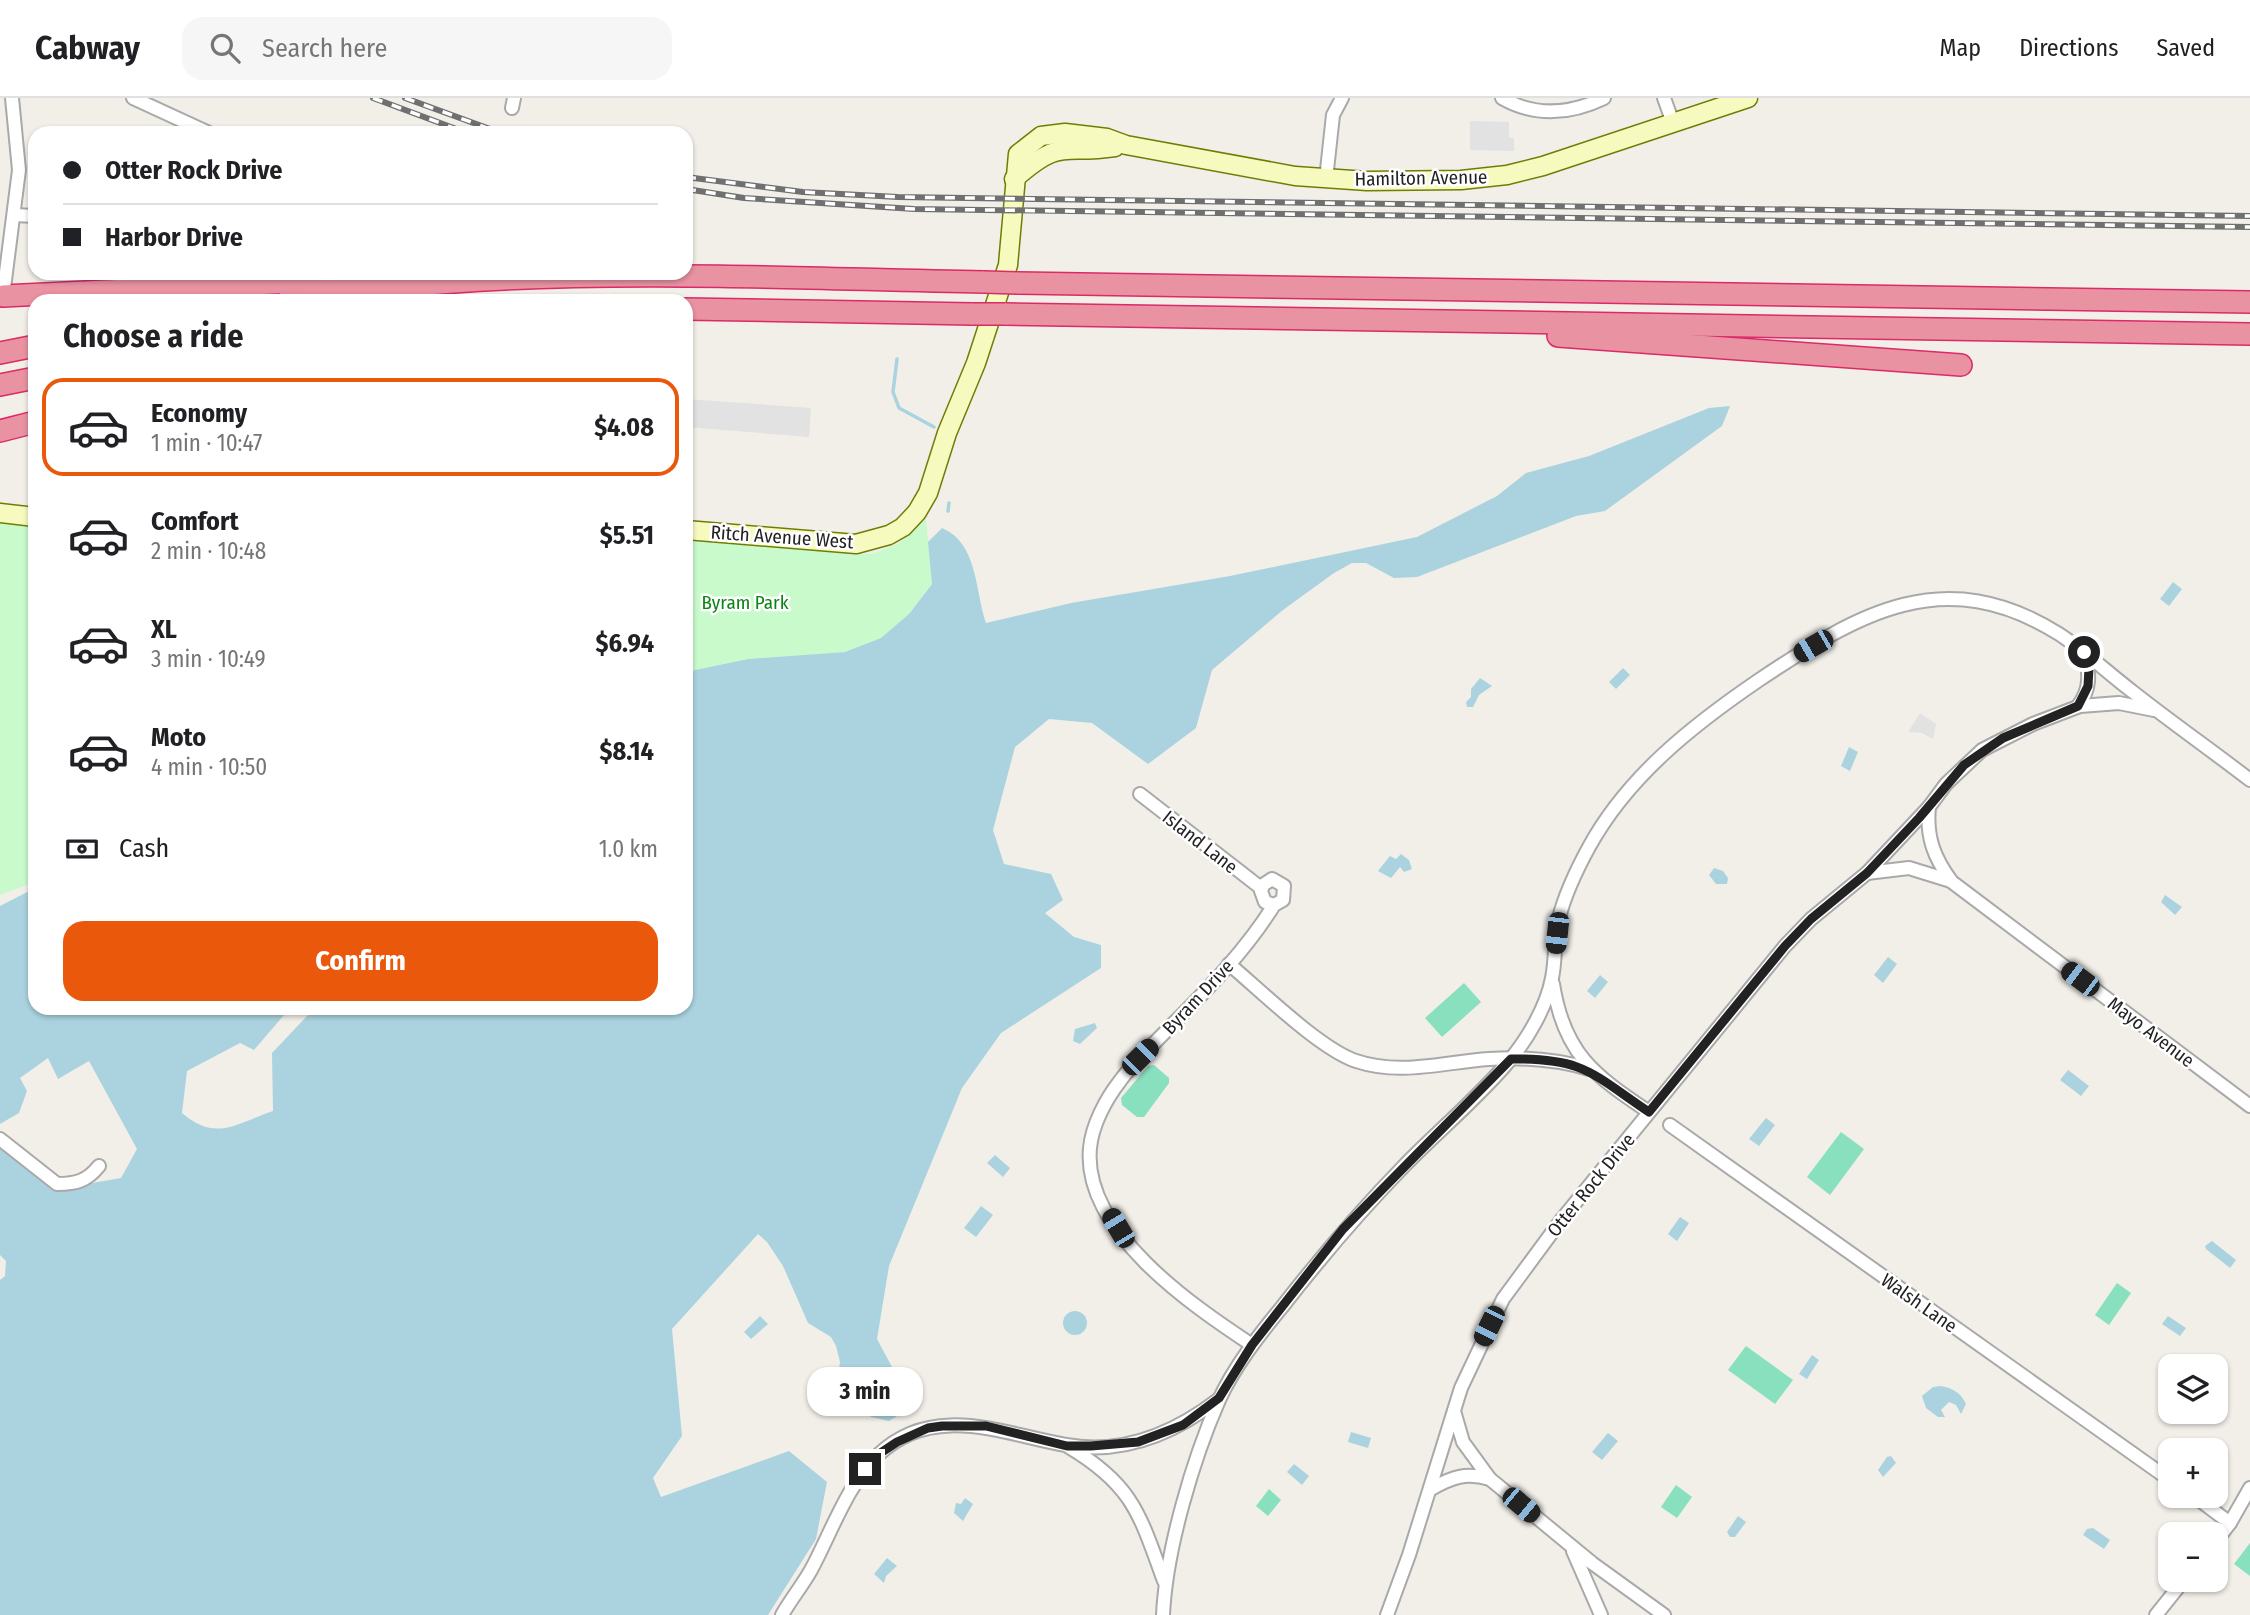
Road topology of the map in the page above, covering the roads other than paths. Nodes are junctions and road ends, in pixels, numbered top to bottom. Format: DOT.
graph roads {
  1 [pos="12,98"];
  2 [pos="133,98"];
  3 [pos="1342,98"];
  4 [pos="1502,98"];
  5 [pos="1604,98"];
  6 [pos="1664,98"];
  7 [pos="1748,98"];
  8 [pos="1673,123"];
  9 [pos="194,126"];
  10 [pos="1326,179"];
  11 [pos="15,215"];
  12 [pos="28,216"];
  13 [pos="693,277"];
  14 [pos="335,280"];
  15 [pos="467,280"];
  16 [pos="101,294"];
  17 [pos="337,294"];
  18 [pos="28,298"];
  19 [pos="1,300"];
  20 [pos="2250,302"];
  21 [pos="693,309"];
  22 [pos="1413,321"];
  23 [pos="2250,334"];
  24 [pos="28,347"];
  25 [pos="0,352"];
  26 [pos="976,363"];
  27 [pos="1961,365"];
  28 [pos="28,380"];
  29 [pos="0,385"];
  30 [pos="28,424"];
  31 [pos="0,432"];
  32 [pos="0,513"];
  33 [pos="28,516"];
  34 [pos="693,531"];
  35 [pos="2084,652"];
  36 [pos="2078,706"];
  37 [pos="2161,712"];
  38 [pos="2250,780"];
  39 [pos="1140,794"];
  40 [pos="1929,807"];
  41 [pos="1867,873"];
  42 [pos="1952,882"];
  43 [pos="1261,888"];
  44 [pos="1273,905"];
  45 [pos="1228,964"];
  46 [pos="1552,981"];
  47 [pos="1511,1059"];
  48 [pos="1589,1069"];
  49 [pos="2250,1106"];
  50 [pos="1649,1112"];
  51 [pos="1670,1125"];
  52 [pos="0,1139"];
  53 [pos="99,1166"];
  54 [pos="1252,1345"];
  55 [pos="1219,1398"];
  56 [pos="1454,1410"];
  57 [pos="1067,1446"];
  58 [pos="2158,1471"];
  59 [pos="1490,1479"];
  60 [pos="2250,1488"];
  61 [pos="1431,1489"];
  62 [pos="2209,1508"];
  63 [pos="2230,1523"];
  64 [pos="2228,1526"];
  65 [pos="1571,1546"];
  66 [pos="1164,1581"];
  67 [pos="2174,1592"];
  68 [pos="782,1615"];
  69 [pos="1163,1615"];
  70 [pos="1387,1615"];
  71 [pos="1601,1615"];
  72 [pos="1664,1615"];
  73 [pos="2156,1615"];
  1 -- 11 [label="street"];
  2 -- 9 [label="street"];
  3 -- 10 [label="street"];
  4 -- 5 [label="street"];
  6 -- 8 [label="street"];
  7 -- 8 [label="main road, Hamilton Avenue"];
  8 -- 10 [label="main road, Hamilton Avenue"];
  10 -- 26 [label="main road, Hamilton Avenue"];
  11 -- 12 [label="street"];
  11 -- 19 [label="street"];
  13 -- 20 [label="highway, bridge"];
  14 -- 16 [label="highway"];
  15 -- 17 [label="highway"];
  18 -- 19 [label="highway"];
  21 -- 22 [label="highway, bridge"];
  22 -- 23 [label="highway"];
  22 -- 27 [label="highway"];
  24 -- 25 [label="highway"];
  26 -- 34 [label="main road, Ritch Avenue West"];
  28 -- 29 [label="highway"];
  30 -- 31 [label="highway"];
  32 -- 33 [label="main road"];
  35 -- 36 [label="street"];
  35 -- 37 [label="street"];
  35 -- 46 [label="street"];
  36 -- 37 [label="street, Otter Rock Drive"];
  36 -- 40 [label="street, Otter Rock Drive"];
  37 -- 38 [label="street"];
  39 -- 43 [label="street, Island Lane"];
  40 -- 41 [label="street, Otter Rock Drive"];
  40 -- 42 [label="street, Mayo Avenue"];
  41 -- 42 [label="street, Mayo Avenue"];
  41 -- 50 [label="street, Otter Rock Drive"];
  42 -- 49 [label="street, Mayo Avenue"];
  43 -- 44 [label="street"];
  43 -- 44 [label="street"];
  44 -- 45 [label="street, Byram Drive"];
  45 -- 47 [label="street"];
  45 -- 54 [label="street, Byram Drive"];
  46 -- 47 [label="street"];
  46 -- 48 [label="street"];
  47 -- 48 [label="street"];
  47 -- 54 [label="street"];
  48 -- 50 [label="street"];
  50 -- 56 [label="street, Otter Rock Drive"];
  51 -- 58 [label="street, Walsh Lane"];
  52 -- 53 [label="street"];
  54 -- 55 [label="street"];
  55 -- 57 [label="street"];
  55 -- 66 [label="street"];
  56 -- 59 [label="street"];
  56 -- 61 [label="street, Otter Rock Drive"];
  57 -- 66 [label="street"];
  57 -- 68 [label="street"];
  59 -- 61 [label="street"];
  59 -- 65 [label="street"];
  60 -- 63 [label="street"];
  61 -- 70 [label="street, Otter Rock Drive"];
  62 -- 63 [label="street"];
  63 -- 64 [label="street"];
  65 -- 71 [label="street"];
  65 -- 72 [label="street"];
  66 -- 69 [label="street"];
  67 -- 73 [label="street"];
}
